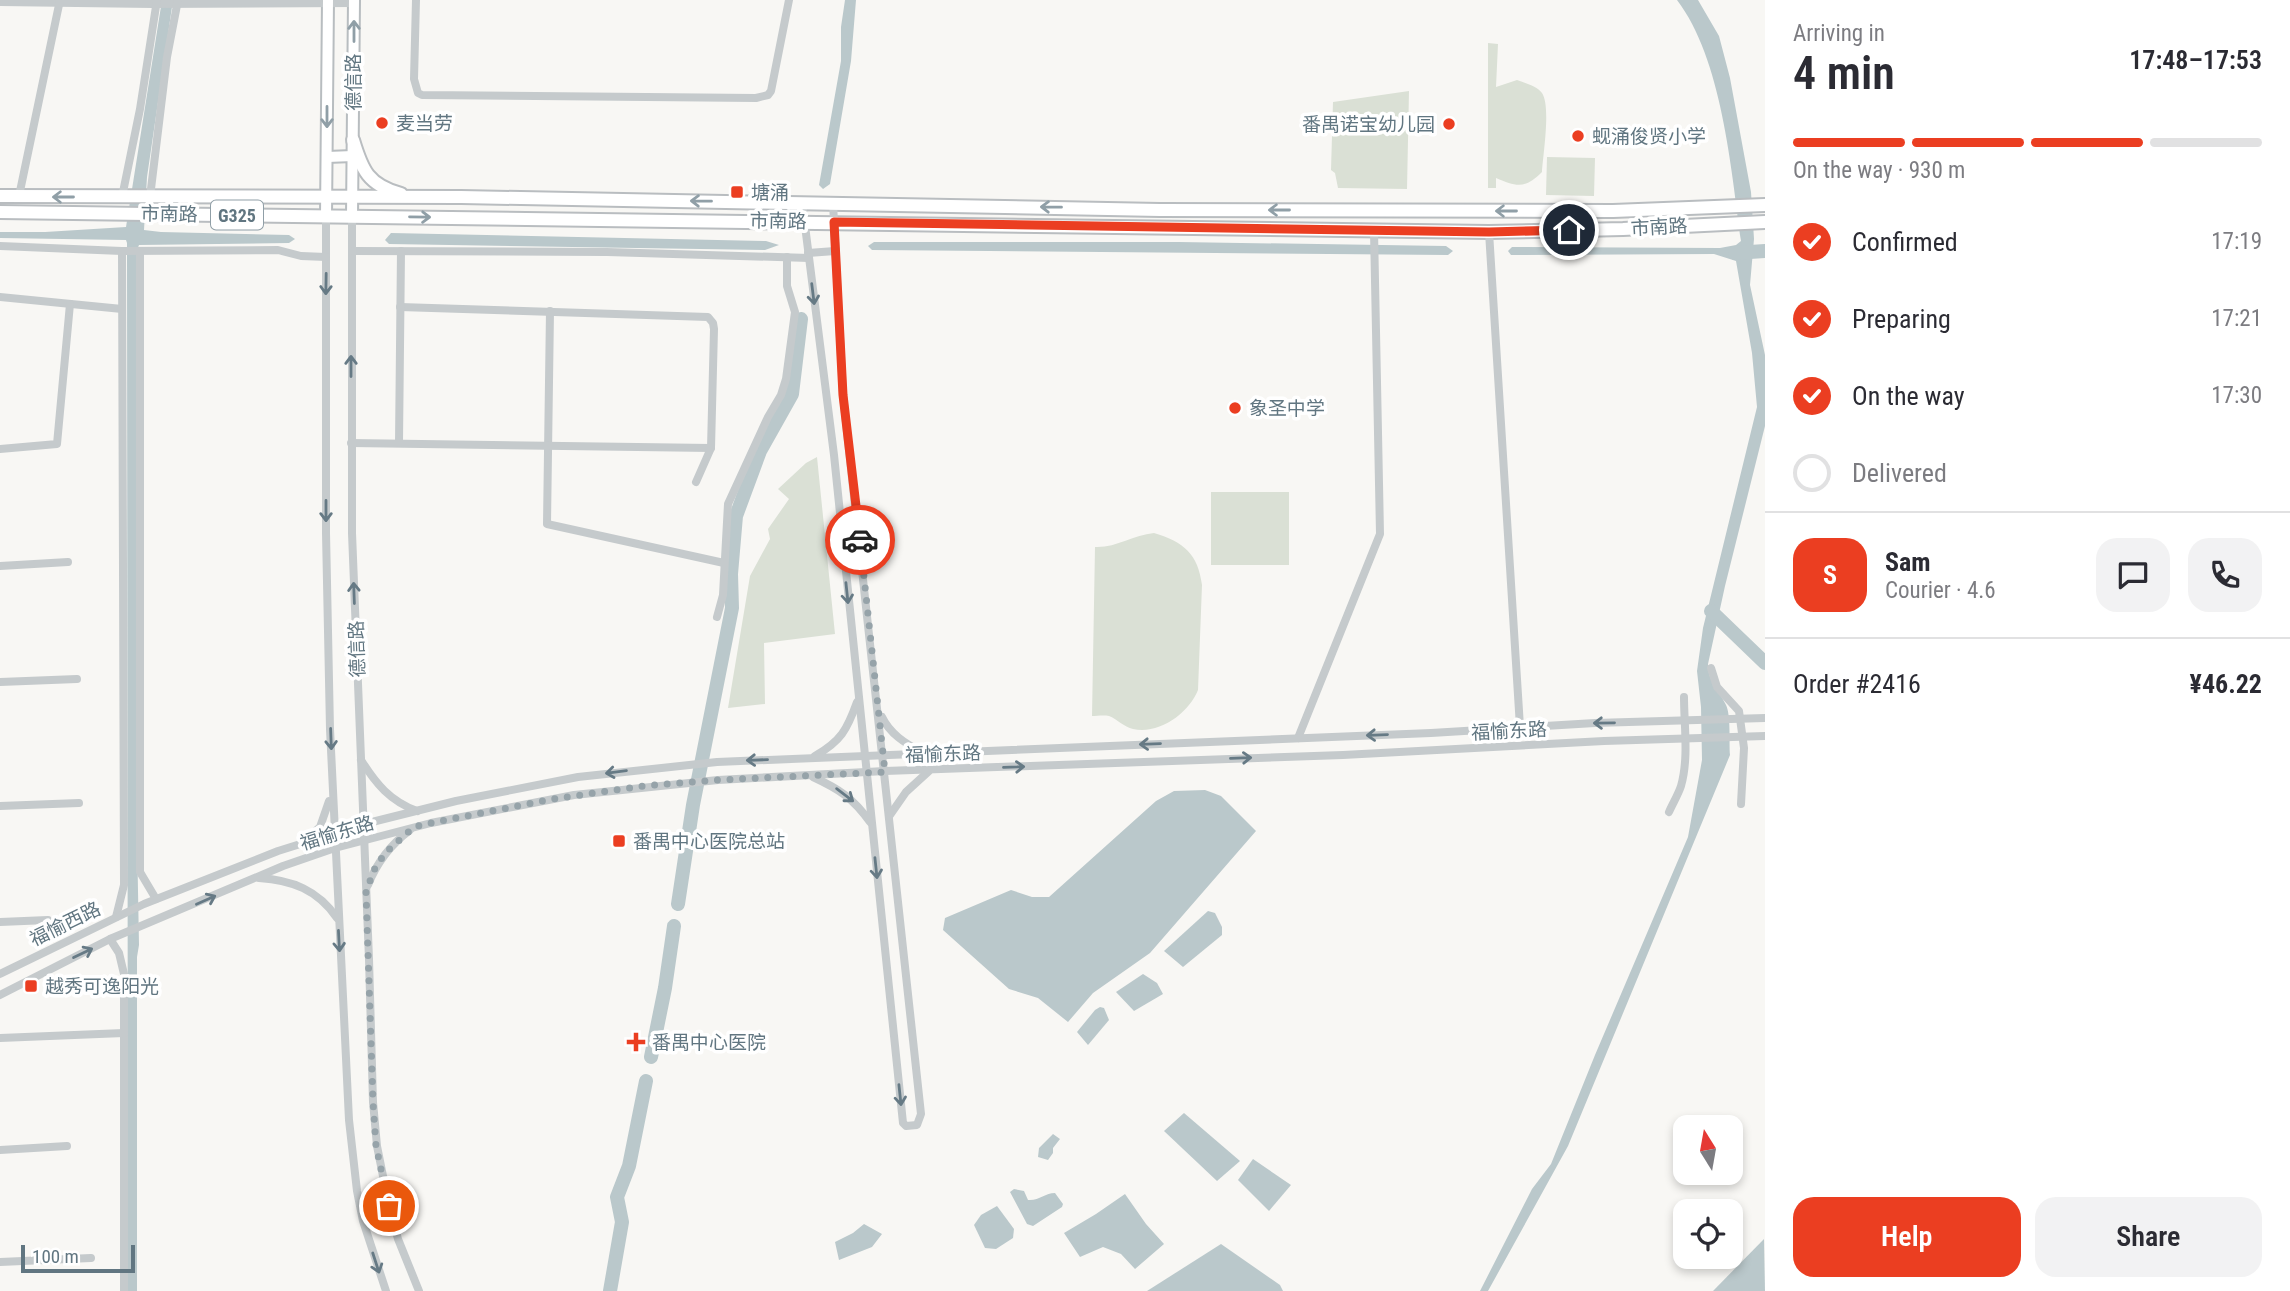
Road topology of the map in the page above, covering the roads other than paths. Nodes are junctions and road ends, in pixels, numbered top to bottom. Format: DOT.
graph roads {
  1 [pos="416,0"];
  2 [pos="789,0"];
  3 [pos="328,1"];
  4 [pos="354,1"];
  5 [pos="0,2"];
  6 [pos="60,2"];
  7 [pos="158,3"];
  8 [pos="177,3"];
  9 [pos="353,140"];
  10 [pos="327,156"];
  11 [pos="353,156"];
  12 [pos="0,196"];
  13 [pos="19,196"];
  14 [pos="124,197"];
  15 [pos="149,197"];
  16 [pos="326,197"];
  17 [pos="352,197"];
  18 [pos="415,197"];
  19 [pos="775,202"];
  20 [pos="802,202"];
  21 [pos="833,203"];
  22 [pos="862,203"];
  23 [pos="1762,205"];
  24 [pos="0,212"];
  25 [pos="326,216"];
  26 [pos="352,216"];
  27 [pos="776,221"];
  28 [pos="804,222"];
  29 [pos="834,222"];
  30 [pos="863,222"];
  31 [pos="1763,222"];
  32 [pos="1489,232"];
  33 [pos="1374,236"];
  34 [pos="0,246"];
  35 [pos="124,251"];
  36 [pos="139,251"];
  37 [pos="352,251"];
  38 [pos="401,251"];
  39 [pos="835,251"];
  40 [pos="809,256"];
  41 [pos="326,257"];
  42 [pos="787,257"];
  43 [pos="0,297"];
  44 [pos="70,304"];
  45 [pos="400,307"];
  46 [pos="122,309"];
  47 [pos="550,311"];
  48 [pos="351,443"];
  49 [pos="399,443"];
  50 [pos="547,446"];
  51 [pos="711,448"];
  52 [pos="0,449"];
  53 [pos="696,482"];
  54 [pos="68,562"];
  55 [pos="724,563"];
  56 [pos="0,566"];
  57 [pos="717,617"];
  58 [pos="1711,668"];
  59 [pos="77,678"];
  60 [pos="0,682"];
  61 [pos="1684,697"];
  62 [pos="858,700"];
  63 [pos="879,710"];
  64 [pos="1765,719"];
  65 [pos="1736,720"];
  66 [pos="1684,721"];
  67 [pos="1628,722"];
  68 [pos="1520,727"];
  69 [pos="1765,736"];
  70 [pos="1298,738"];
  71 [pos="1739,738"];
  72 [pos="1684,739"];
  73 [pos="1629,741"];
  74 [pos="924,753"];
  75 [pos="884,755"];
  76 [pos="864,756"];
  77 [pos="811,758"];
  78 [pos="361,759"];
  79 [pos="797,759"];
  80 [pos="930,770"];
  81 [pos="885,772"];
  82 [pos="866,773"];
  83 [pos="799,776"];
  84 [pos="810,776"];
  85 [pos="332,786"];
  86 [pos="79,803"];
  87 [pos="1741,804"];
  88 [pos="0,806"];
  89 [pos="417,811"];
  90 [pos="1669,811"];
  91 [pos="890,815"];
  92 [pos="364,824"];
  93 [pos="871,824"];
  94 [pos="414,827"];
  95 [pos="334,834"];
  96 [pos="364,839"];
  97 [pos="298,845"];
  98 [pos="335,848"];
  99 [pos="257,878"];
  100 [pos="366,892"];
  101 [pos="156,899"];
  102 [pos="144,904"];
  103 [pos="120,915"];
  104 [pos="338,919"];
  105 [pos="48,920"];
  106 [pos="0,922"];
  107 [pos="143,927"];
  108 [pos="110,939"];
  109 [pos="0,974"];
  110 [pos="0,995"];
  111 [pos="124,1033"];
  112 [pos="0,1038"];
  113 [pos="67,1146"];
  114 [pos="0,1150"];
  115 [pos="91,1258"];
  116 [pos="0,1262"];
  117 [pos="124,1291"];
  118 [pos="386,1291"];
  119 [pos="419,1291"];
  1 -- 2 [label="street"];
  3 -- 4 [label="street"];
  3 -- 8 [label="street"];
  3 -- 10 [label="main road, 德信路, one-way"];
  9 -- 4 [label="main road, 德信路, one-way"];
  5 -- 6 [label="street"];
  6 -- 7 [label="street"];
  6 -- 13 [label="street"];
  7 -- 8 [label="street"];
  7 -- 14 [label="street"];
  8 -- 15 [label="street"];
  9 -- 11 [label="main road, 德信路"];
  9 -- 18 [label="highway"];
  10 -- 11 [label="main road"];
  10 -- 16 [label="main road, 德信路"];
  11 -- 17 [label="main road, 德信路"];
  12 -- 13 [label="highway, 市南路 / G325"];
  14 -- 13 [label="highway, 市南路 / G325, one-way"];
  14 -- 15 [label="highway, 市南路 / G325"];
  15 -- 16 [label="highway, 市南路 / G325"];
  16 -- 17 [label="highway, 市南路 / G325"];
  16 -- 25 [label="main road, 德信路"];
  17 -- 18 [label="highway, 市南路 / G325"];
  17 -- 26 [label="main road, 德信路"];
  19 -- 18 [label="highway, 市南路 / G325, one-way"];
  19 -- 20 [label="highway, 市南路 / G325"];
  19 -- 27 [label="highway"];
  20 -- 21 [label="highway, 市南路 / G325"];
  20 -- 28 [label="street"];
  21 -- 22 [label="highway, 市南路 / G325"];
  21 -- 29 [label="street"];
  23 -- 22 [label="highway, 市南路 / G325, one-way"];
  22 -- 30 [label="highway"];
  24 -- 25 [label="highway, 市南路 / G325"];
  25 -- 26 [label="highway, 市南路 / G325"];
  25 -- 41 [label="street, 德信路"];
  26 -- 27 [label="highway, 市南路 / G325, one-way"];
  26 -- 37 [label="street, 德信路"];
  27 -- 28 [label="highway, 市南路 / G325"];
  28 -- 29 [label="highway, 市南路 / G325"];
  28 -- 40 [label="street"];
  29 -- 30 [label="highway, 市南路 / G325"];
  29 -- 39 [label="street"];
  30 -- 33 [label="highway, 市南路 / G325"];
  31 -- 32 [label="highway, 市南路 / G325"];
  32 -- 33 [label="highway, 市南路 / G325"];
  32 -- 68 [label="street"];
  33 -- 70 [label="street"];
  34 -- 35 [label="street"];
  35 -- 36 [label="street"];
  35 -- 46 [label="street"];
  36 -- 41 [label="street"];
  36 -- 101 [label="street"];
  37 -- 38 [label="street"];
  48 -- 37 [label="street, 德信路, one-way"];
  38 -- 42 [label="street"];
  38 -- 45 [label="street"];
  39 -- 40 [label="street"];
  39 -- 63 [label="street"];
  40 -- 42 [label="street"];
  40 -- 62 [label="street, one-way"];
  41 -- 85 [label="street, 德信路, one-way"];
  42 -- 55 [label="street"];
  43 -- 44 [label="street"];
  44 -- 46 [label="street"];
  44 -- 52 [label="street"];
  45 -- 47 [label="street"];
  45 -- 49 [label="street"];
  46 -- 103 [label="street"];
  47 -- 50 [label="street"];
  47 -- 51 [label="street"];
  48 -- 49 [label="street"];
  78 -- 48 [label="street, 德信路, one-way"];
  49 -- 50 [label="street"];
  50 -- 51 [label="street"];
  50 -- 55 [label="street"];
  51 -- 53 [label="street"];
  54 -- 56 [label="street"];
  55 -- 57 [label="street"];
  58 -- 65 [label="street"];
  59 -- 60 [label="street"];
  61 -- 66 [label="street"];
  62 -- 76 [label="street"];
  62 -- 77 [label="street"];
  63 -- 74 [label="street"];
  63 -- 75 [label="street"];
  64 -- 65 [label="street, 福愉东路"];
  65 -- 66 [label="street, 福愉东路"];
  65 -- 71 [label="street"];
  66 -- 67 [label="street, 福愉东路"];
  66 -- 72 [label="street"];
  67 -- 68 [label="street, 福愉东路, one-way"];
  67 -- 73 [label="street"];
  68 -- 70 [label="street, 福愉东路, one-way"];
  69 -- 71 [label="street, 福愉东路"];
  70 -- 74 [label="street, 福愉东路, one-way"];
  71 -- 72 [label="street, 福愉东路"];
  71 -- 87 [label="street"];
  72 -- 73 [label="street, 福愉东路"];
  72 -- 90 [label="street"];
  80 -- 73 [label="street, 福愉东路, one-way"];
  74 -- 75 [label="street, 福愉东路"];
  75 -- 76 [label="street, 福愉东路"];
  75 -- 81 [label="street"];
  76 -- 77 [label="street, 福愉东路"];
  76 -- 82 [label="street"];
  77 -- 79 [label="street, 福愉东路"];
  78 -- 89 [label="street"];
  78 -- 92 [label="street, 德信路"];
  79 -- 83 [label="street"];
  79 -- 89 [label="street, 福愉东路, one-way"];
  80 -- 81 [label="street, 福愉东路"];
  80 -- 91 [label="street"];
  81 -- 82 [label="street, 福愉东路"];
  81 -- 91 [label="street"];
  82 -- 84 [label="street, 福愉东路"];
  82 -- 93 [label="street"];
  83 -- 84 [label="street, 福愉东路"];
  83 -- 94 [label="street, 福愉东路"];
  84 -- 93 [label="street, one-way"];
  85 -- 95 [label="street, 德信路"];
  85 -- 97 [label="street"];
  86 -- 88 [label="street"];
  89 -- 92 [label="street, 福愉东路"];
  93 -- 91 [label="street, one-way"];
  92 -- 95 [label="street, 福愉东路"];
  92 -- 96 [label="street, 德信路"];
  94 -- 96 [label="street, 福愉东路"];
  94 -- 100 [label="street"];
  95 -- 97 [label="street, 福愉东路"];
  95 -- 98 [label="street, 德信路"];
  96 -- 98 [label="street, 福愉东路"];
  96 -- 100 [label="street, 德信路"];
  97 -- 101 [label="street, 福愉东路"];
  98 -- 99 [label="street, 福愉东路"];
  98 -- 104 [label="street, 德信路"];
  99 -- 104 [label="street"];
  107 -- 99 [label="street, 福愉东路, one-way"];
  100 -- 119 [label="street, 德信路"];
  101 -- 102 [label="street, 福愉东路"];
  102 -- 103 [label="street, 福愉西路"];
  103 -- 109 [label="street, 福愉西路"];
  104 -- 118 [label="street, 德信路, one-way"];
  105 -- 106 [label="street"];
  107 -- 108 [label="street, 福愉西路"];
  110 -- 108 [label="street, 福愉西路, one-way"];
  108 -- 111 [label="street"];
  111 -- 112 [label="street"];
  111 -- 117 [label="street"];
  113 -- 114 [label="street"];
  115 -- 116 [label="street"];
}
